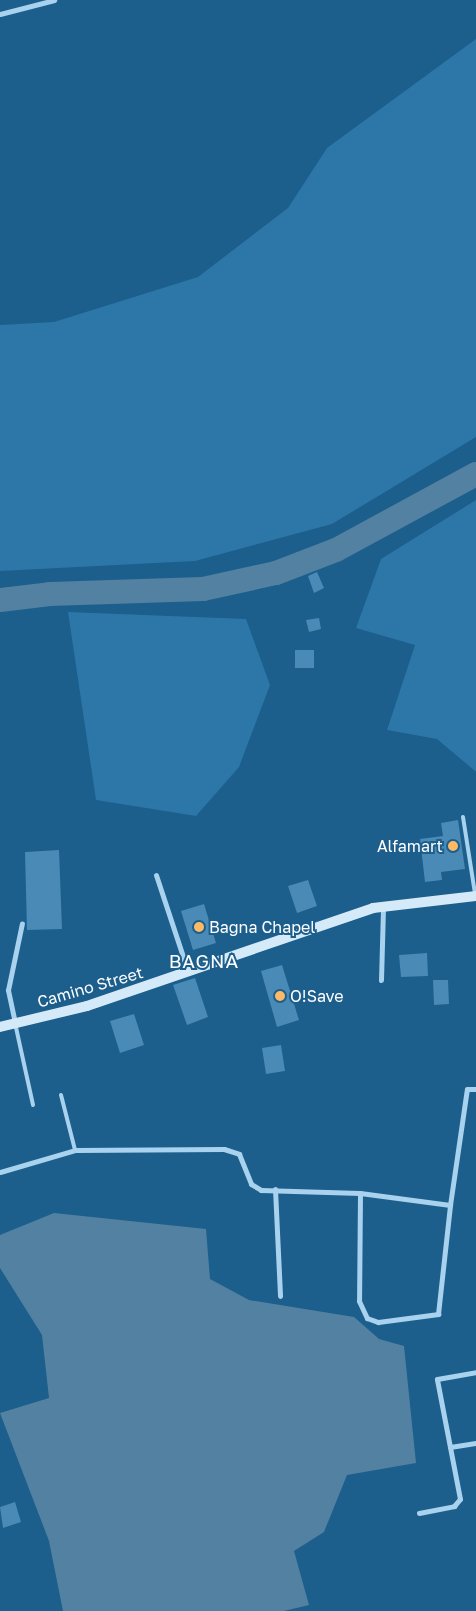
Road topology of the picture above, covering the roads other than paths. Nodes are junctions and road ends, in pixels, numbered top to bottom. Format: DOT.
graph roads {
  1 [pos="54,0"];
  2 [pos="0,14"];
  3 [pos="463,817"];
  4 [pos="156,875"];
  5 [pos="476,896"];
  6 [pos="383,907"];
  7 [pos="22,923"];
  8 [pos="188,972"];
  9 [pos="381,980"];
  10 [pos="15,1023"];
  11 [pos="0,1027"];
  12 [pos="476,1089"];
  13 [pos="61,1095"];
  14 [pos="33,1105"];
  15 [pos="75,1150"];
  16 [pos="0,1172"];
  17 [pos="275,1189"];
  18 [pos="360,1193"];
  19 [pos="450,1205"];
  20 [pos="280,1296"];
  21 [pos="476,1372"];
  22 [pos="476,1443"];
  23 [pos="450,1447"];
  24 [pos="419,1513"];
  1 -- 2 [label="street"];
  3 -- 5 [label="lane"];
  4 -- 8 [label="street"];
  5 -- 6 [label="main road, Camino Street"];
  6 -- 8 [label="main road, Camino Street"];
  6 -- 9 [label="street"];
  7 -- 10 [label="street"];
  8 -- 10 [label="main road, Camino Street"];
  10 -- 11 [label="main road, Camino Street"];
  10 -- 14 [label="lane"];
  12 -- 19 [label="street"];
  13 -- 15 [label="lane"];
  15 -- 16 [label="street"];
  15 -- 17 [label="street"];
  17 -- 18 [label="street"];
  17 -- 20 [label="street"];
  18 -- 19 [label="street"];
  18 -- 19 [label="street"];
  21 -- 23 [label="street"];
  22 -- 23 [label="street"];
  23 -- 24 [label="street"];
}
